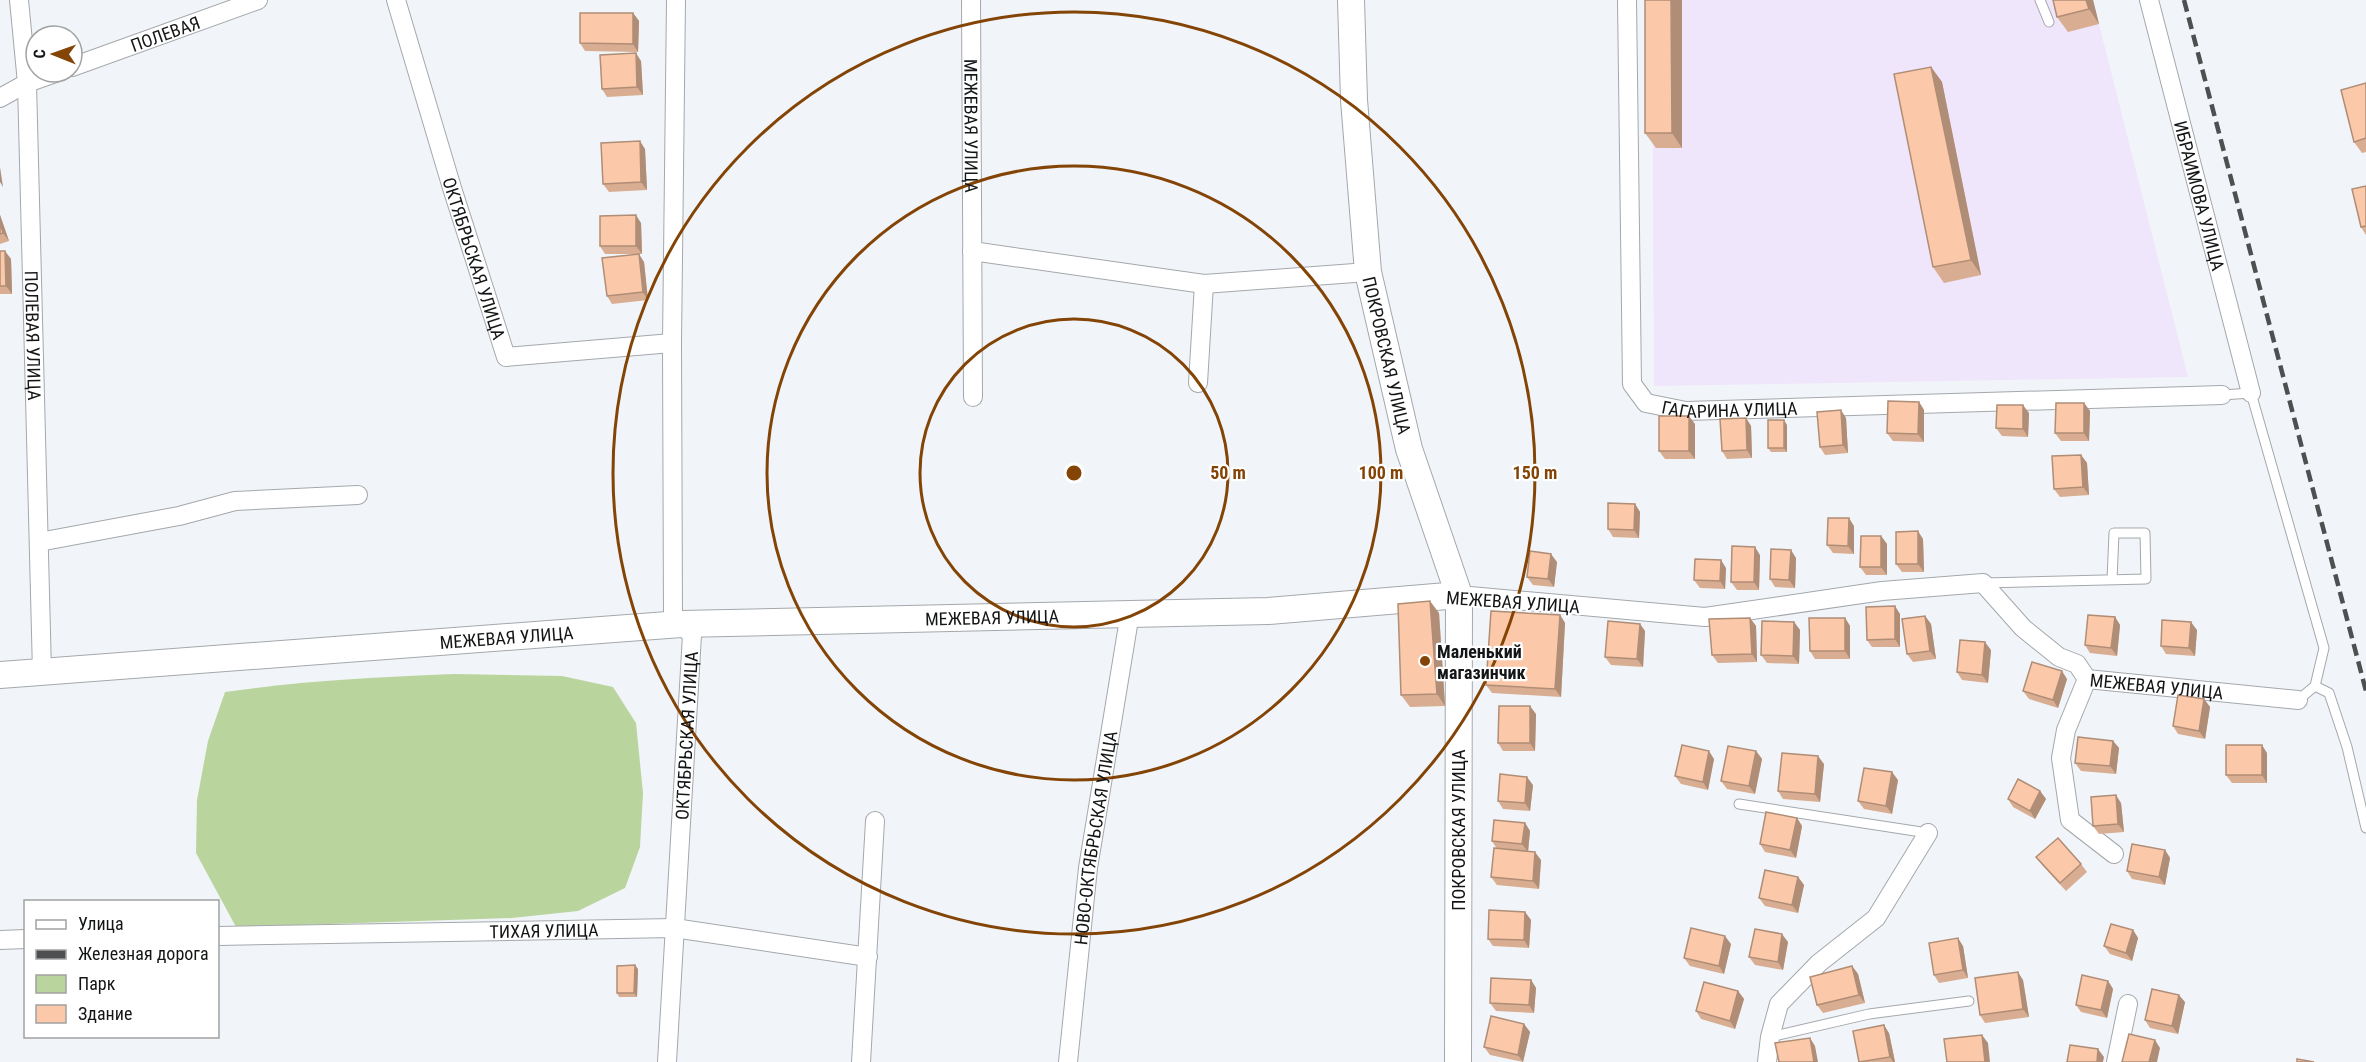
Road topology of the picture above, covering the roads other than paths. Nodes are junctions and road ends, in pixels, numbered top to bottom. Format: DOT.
graph roads {
  1 [pos="20,0"];
  2 [pos="258,0"];
  3 [pos="396,0"];
  4 [pos="676,0"];
  5 [pos="971,0"];
  6 [pos="1351,0"];
  7 [pos="1627,0"];
  8 [pos="2040,0"];
  9 [pos="2149,0"];
  10 [pos="2049,21"];
  11 [pos="24,47"];
  12 [pos="84,63"];
  13 [pos="25,84"];
  14 [pos="27,84"];
  15 [pos="0,98"];
  16 [pos="972,251"];
  17 [pos="1368,272"];
  18 [pos="1204,284"];
  19 [pos="672,343"];
  20 [pos="1198,383"];
  21 [pos="2251,393"];
  22 [pos="2222,395"];
  23 [pos="973,396"];
  24 [pos="358,495"];
  25 [pos="39,542"];
  26 [pos="2112,580"];
  27 [pos="1983,583"];
  28 [pos="1459,595"];
  29 [pos="1130,613"];
  30 [pos="681,624"];
  31 [pos="42,672"];
  32 [pos="0,675"];
  33 [pos="2087,679"];
  34 [pos="2315,686"];
  35 [pos="2298,700"];
  36 [pos="1739,804"];
  37 [pos="875,821"];
  38 [pos="2366,828"];
  39 [pos="1928,833"];
  40 [pos="2114,854"];
  41 [pos="674,928"];
  42 [pos="219,936"];
  43 [pos="24,939"];
  44 [pos="0,940"];
  45 [pos="868,957"];
  46 [pos="1969,1002"];
  47 [pos="2128,1004"];
  48 [pos="1770,1037"];
  49 [pos="667,1062"];
  50 [pos="861,1062"];
  51 [pos="1068,1062"];
  52 [pos="1458,1062"];
  53 [pos="1767,1062"];
  54 [pos="2116,1062"];
  1 -- 11 [label="street, ПОЛЕВАЯ УЛИЦА"];
  2 -- 12 [label="street, ПОЛЕВАЯ"];
  3 -- 19 [label="street, ОКТЯБРЬСКАЯ УЛИЦА"];
  4 -- 19 [label="street, ОКТЯБРЬСКАЯ УЛИЦА"];
  5 -- 16 [label="street, МЕЖЕВАЯ УЛИЦА"];
  6 -- 17 [label="street, ПОКРОВСКАЯ УЛИЦА"];
  7 -- 22 [label="street, ГАГАРИНА УЛИЦА"];
  8 -- 10 [label="lane"];
  9 -- 21 [label="street, ИБРАИМОВА УЛИЦА"];
  13 -- 15 [label="street"];
  14 -- 25 [label="street, ПОЛЕВАЯ УЛИЦА"];
  16 -- 18 [label="street"];
  16 -- 23 [label="street, МЕЖЕВАЯ УЛИЦА"];
  17 -- 18 [label="street"];
  17 -- 28 [label="street, ПОКРОВСКАЯ УЛИЦА"];
  18 -- 20 [label="street"];
  19 -- 30 [label="street, ОКТЯБРЬСКАЯ УЛИЦА"];
  21 -- 22 [label="lane"];
  21 -- 34 [label="lane"];
  24 -- 25 [label="street"];
  25 -- 31 [label="street, ПОЛЕВАЯ УЛИЦА"];
  26 -- 26 [label="lane, МЕЖЕВАЯ УЛИЦА"];
  26 -- 27 [label="lane, МЕЖЕВАЯ УЛИЦА"];
  27 -- 28 [label="street, МЕЖЕВАЯ УЛИЦА"];
  27 -- 33 [label="street, МЕЖЕВАЯ УЛИЦА"];
  28 -- 29 [label="street, МЕЖЕВАЯ УЛИЦА"];
  28 -- 52 [label="street, ПОКРОВСКАЯ УЛИЦА"];
  29 -- 30 [label="street, МЕЖЕВАЯ УЛИЦА"];
  29 -- 51 [label="street, НОВО-ОКТЯБРЬСКАЯ УЛИЦА"];
  30 -- 31 [label="street, МЕЖЕВАЯ УЛИЦА"];
  30 -- 41 [label="street, ОКТЯБРЬСКАЯ УЛИЦА"];
  31 -- 32 [label="street, МЕЖЕВАЯ УЛИЦА"];
  33 -- 35 [label="street, МЕЖЕВАЯ УЛИЦА"];
  33 -- 40 [label="street"];
  34 -- 35 [label="lane"];
  34 -- 38 [label="lane"];
  36 -- 39 [label="lane"];
  37 -- 45 [label="street"];
  39 -- 48 [label="street"];
  41 -- 42 [label="street, ТИХАЯ УЛИЦА"];
  41 -- 45 [label="street, ТИХАЯ УЛИЦА"];
  41 -- 49 [label="street, ОКТЯБРЬСКАЯ УЛИЦА"];
  43 -- 44 [label="street"];
  45 -- 50 [label="street"];
  46 -- 48 [label="lane"];
  47 -- 54 [label="street"];
  48 -- 53 [label="street"];
}
